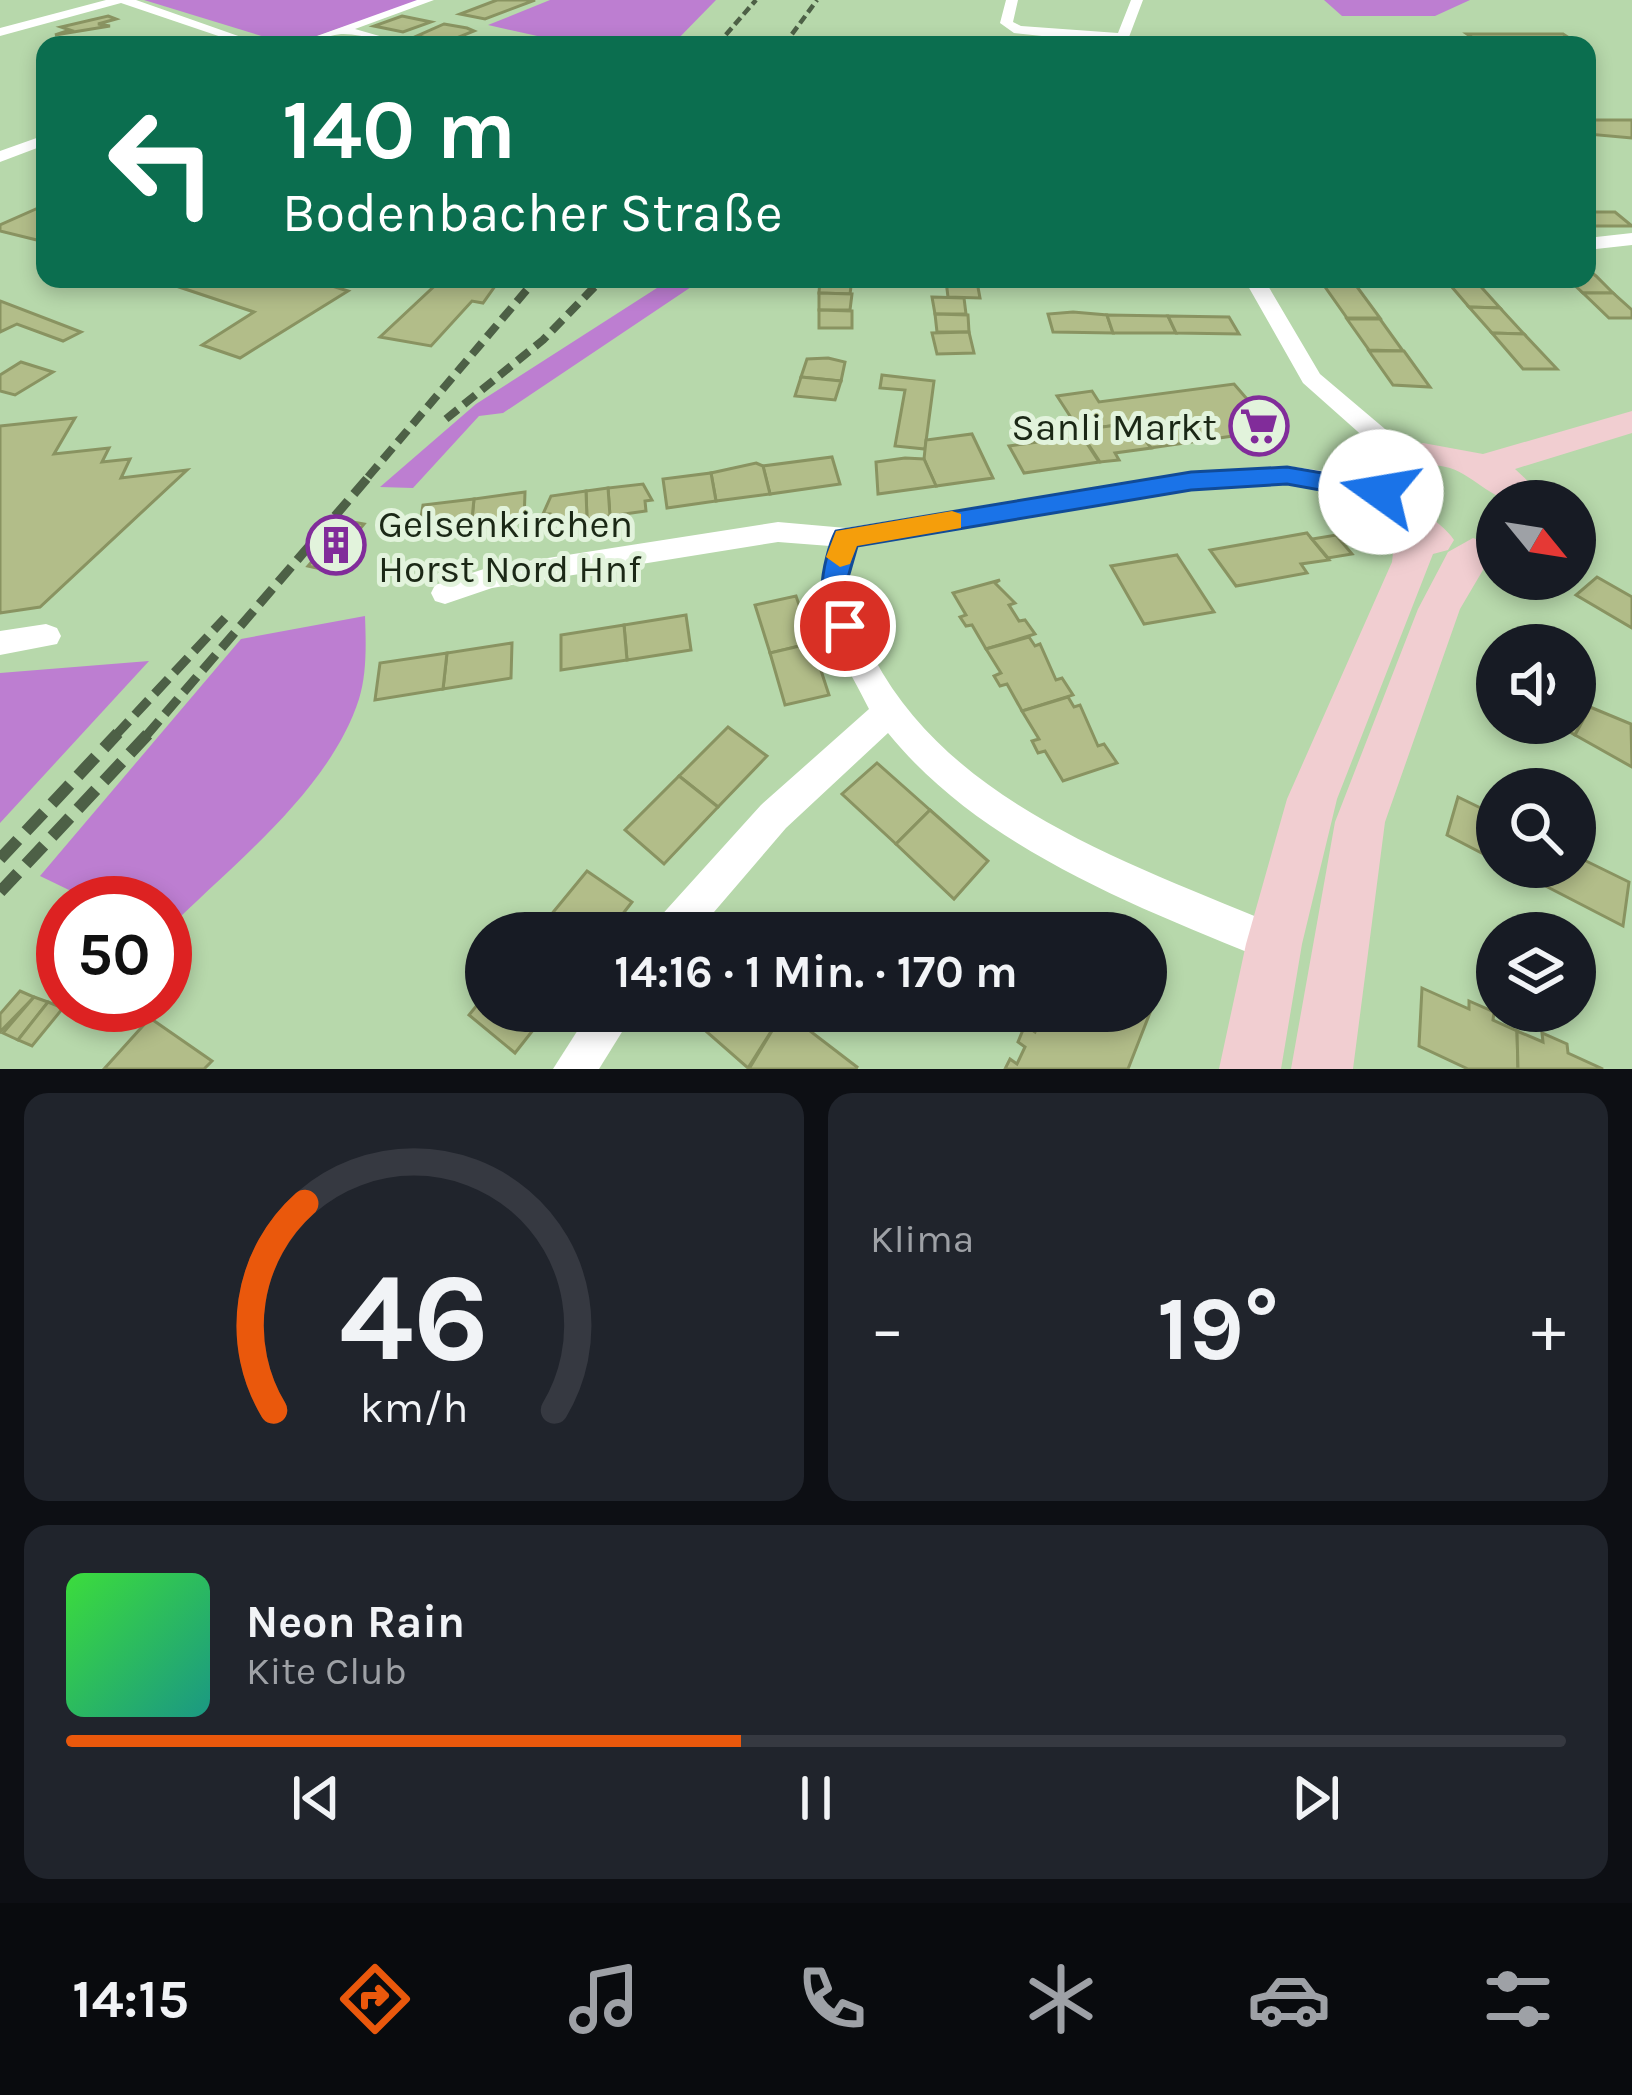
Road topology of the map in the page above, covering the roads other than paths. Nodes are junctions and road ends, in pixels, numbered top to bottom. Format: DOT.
graph roads {
  1 [pos="122,0"];
  2 [pos="428,0"];
  3 [pos="1012,0"];
  4 [pos="1137,0"];
  5 [pos="341,30"];
  6 [pos="0,32"];
  7 [pos="231,36"];
  8 [pos="324,36"];
  9 [pos="367,36"];
  10 [pos="1074,36"];
  11 [pos="1122,36"];
  12 [pos="36,143"];
  13 [pos="0,157"];
  14 [pos="1632,239"];
  15 [pos="1596,243"];
  16 [pos="1259,288"];
  17 [pos="1632,422"];
  18 [pos="1632,443"];
  19 [pos="1481,467"];
  20 [pos="1391,473"];
  21 [pos="1501,480"];
  22 [pos="1539,480"];
  23 [pos="1415,530"];
  24 [pos="846,538"];
  25 [pos="1476,551"];
  26 [pos="1476,558"];
  27 [pos="446,593"];
  28 [pos="46,637"];
  29 [pos="0,644"];
  30 [pos="888,713"];
  31 [pos="689,912"];
  32 [pos="1274,944"];
  33 [pos="600,1032"];
  34 [pos="574,1069"];
  35 [pos="1250,1069"];
  36 [pos="1322,1069"];
  1 -- 6 [label="street"];
  1 -- 7 [label="street"];
  2 -- 5 [label="street"];
  3 -- 10 [label="street"];
  4 -- 11 [label="street"];
  5 -- 8 [label="street"];
  5 -- 9 [label="street"];
  12 -- 13 [label="street"];
  14 -- 15 [label="street"];
  16 -- 20 [label="street"];
  17 -- 19 [label="main road"];
  18 -- 22 [label="main road"];
  19 -- 20 [label="main road"];
  19 -- 21 [label="main road"];
  20 -- 23 [label="main road"];
  20 -- 24 [label="street"];
  23 -- 25 [label="main road"];
  23 -- 32 [label="main road"];
  24 -- 27 [label="street"];
  24 -- 30 [label="street"];
  26 -- 36 [label="main road"];
  28 -- 29 [label="street"];
  30 -- 31 [label="street"];
  30 -- 32 [label="street"];
  32 -- 35 [label="main road"];
  33 -- 34 [label="street"];
}
